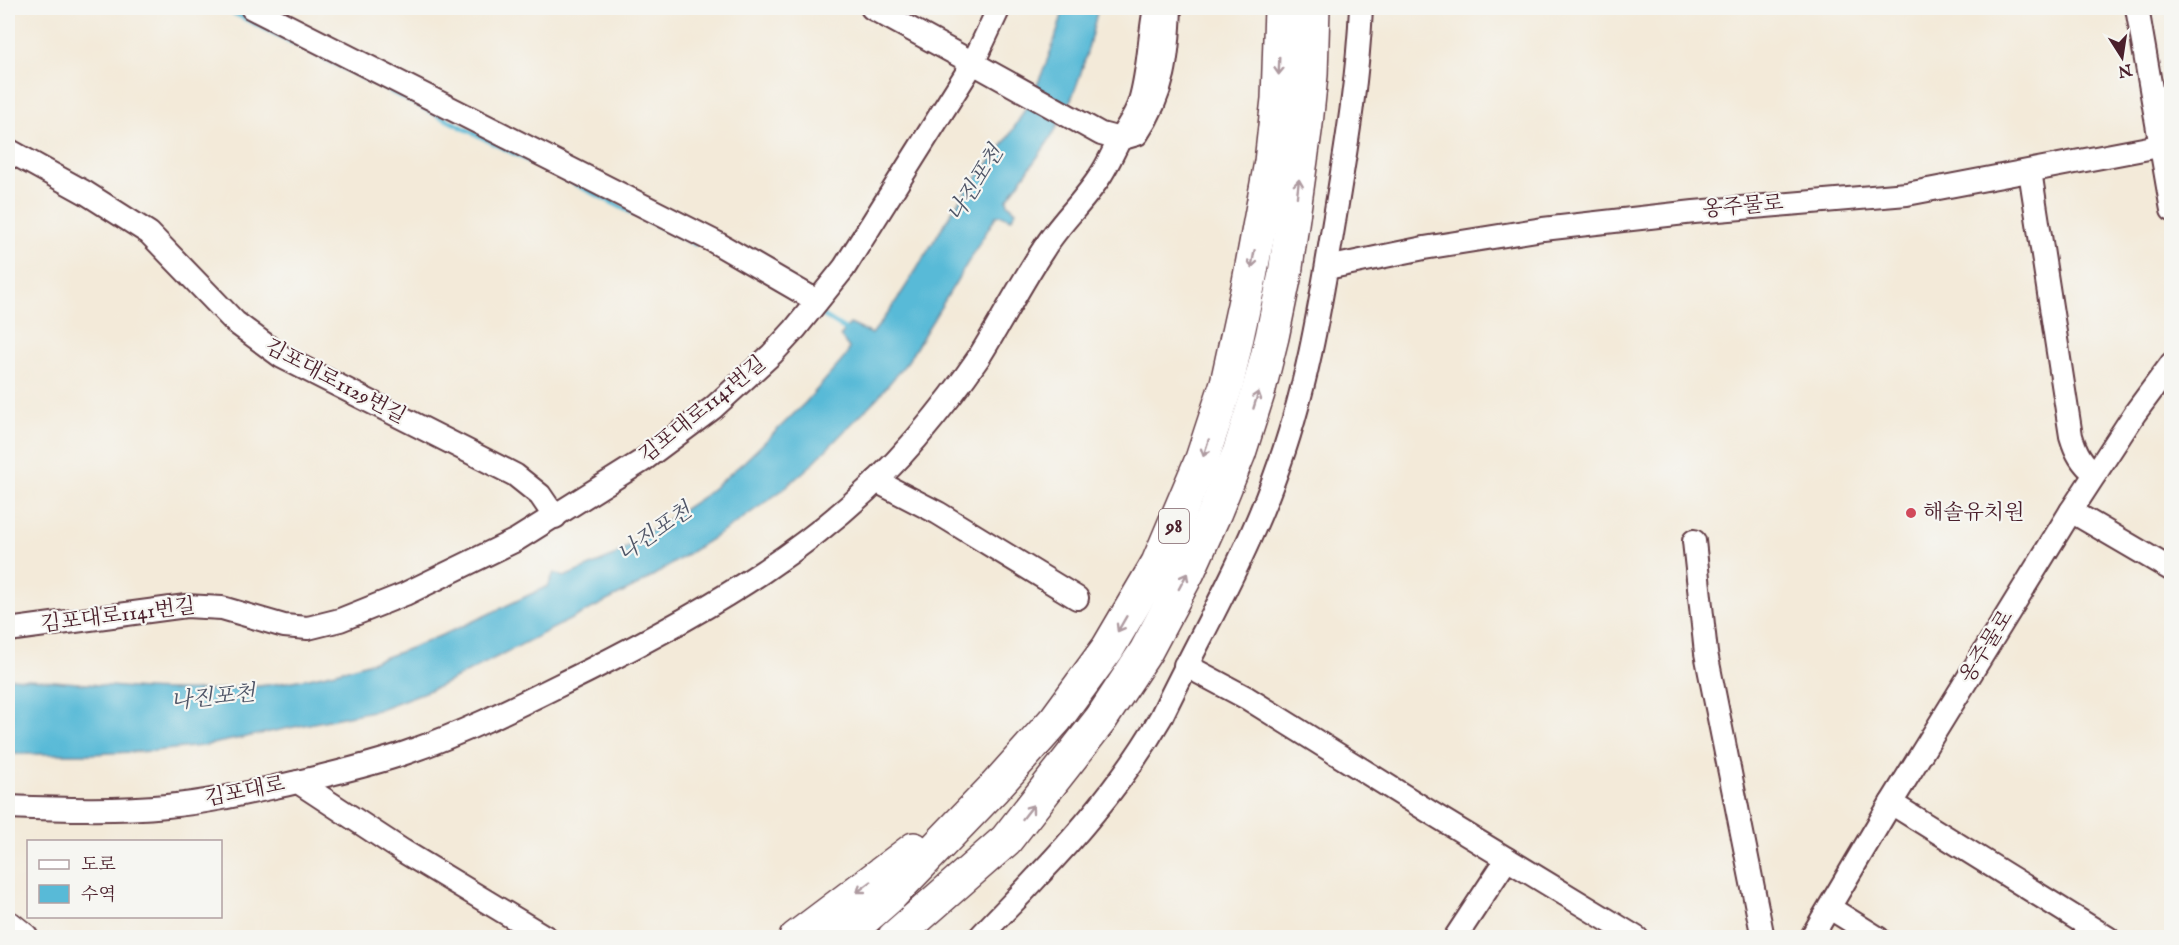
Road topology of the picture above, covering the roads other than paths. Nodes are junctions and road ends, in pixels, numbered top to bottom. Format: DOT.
graph roads {
  1 [pos="252,8"];
  2 [pos="872,8"];
  3 [pos="999,8"];
  4 [pos="1155,8"];
  5 [pos="1170,8"];
  6 [pos="1281,8"];
  7 [pos="1312,8"];
  8 [pos="1360,8"];
  9 [pos="2137,8"];
  10 [pos="979,66"];
  11 [pos="1111,136"];
  12 [pos="2159,146"];
  13 [pos="8,150"];
  14 [pos="2030,171"];
  15 [pos="2171,208"];
  16 [pos="1327,268"];
  17 [pos="817,301"];
  18 [pos="2172,363"];
  19 [pos="2095,474"];
  20 [pos="876,482"];
  21 [pos="2071,511"];
  22 [pos="555,517"];
  23 [pos="1694,540"];
  24 [pos="2172,570"];
  25 [pos="1077,598"];
  26 [pos="8,630"];
  27 [pos="1185,665"];
  28 [pos="298,782"];
  29 [pos="994,788"];
  30 [pos="1891,803"];
  31 [pos="8,807"];
  32 [pos="1006,840"];
  33 [pos="1507,859"];
  34 [pos="1830,908"];
  35 [pos="8,926"];
  36 [pos="1623,934"];
  37 [pos="23,938"];
  38 [pos="547,938"];
  39 [pos="796,938"];
  40 [pos="842,938"];
  41 [pos="894,938"];
  42 [pos="928,938"];
  43 [pos="979,938"];
  44 [pos="1455,938"];
  45 [pos="1763,938"];
  46 [pos="1811,938"];
  47 [pos="1878,938"];
  48 [pos="2108,938"];
  1 -- 17 [label="street"];
  2 -- 10 [label="street"];
  3 -- 10 [label="street"];
  4 -- 11 [label="street"];
  5 -- 11 [label="street"];
  6 -- 29 [label="highway, 98, one-way"];
  32 -- 7 [label="highway, 98, one-way"];
  8 -- 16 [label="street"];
  9 -- 12 [label="street"];
  10 -- 11 [label="street"];
  10 -- 17 [label="street, 김포대로1141번길"];
  11 -- 20 [label="street"];
  12 -- 14 [label="street, 옹주물로"];
  12 -- 15 [label="street"];
  13 -- 22 [label="street, 김포대로1129번길"];
  14 -- 16 [label="street, 옹주물로"];
  14 -- 19 [label="street"];
  16 -- 27 [label="street"];
  17 -- 22 [label="street, 김포대로1141번길"];
  18 -- 19 [label="street, 옹주물로"];
  19 -- 21 [label="street, 옹주물로"];
  20 -- 25 [label="street"];
  20 -- 28 [label="street"];
  21 -- 24 [label="street"];
  21 -- 30 [label="street, 옹주물로"];
  22 -- 26 [label="street, 김포대로1141번길"];
  23 -- 45 [label="street"];
  27 -- 33 [label="street"];
  27 -- 43 [label="street"];
  28 -- 31 [label="street, 김포대로"];
  28 -- 38 [label="street, 김포대로"];
  29 -- 39 [label="highway, one-way"];
  29 -- 40 [label="highway, 98"];
  30 -- 34 [label="street, 옹주물로"];
  30 -- 48 [label="street"];
  32 -- 41 [label="highway, 98"];
  32 -- 42 [label="highway"];
  33 -- 36 [label="street"];
  33 -- 44 [label="street"];
  34 -- 46 [label="street, 옹주물로"];
  34 -- 47 [label="street"];
  35 -- 37 [label="main road"];
}
